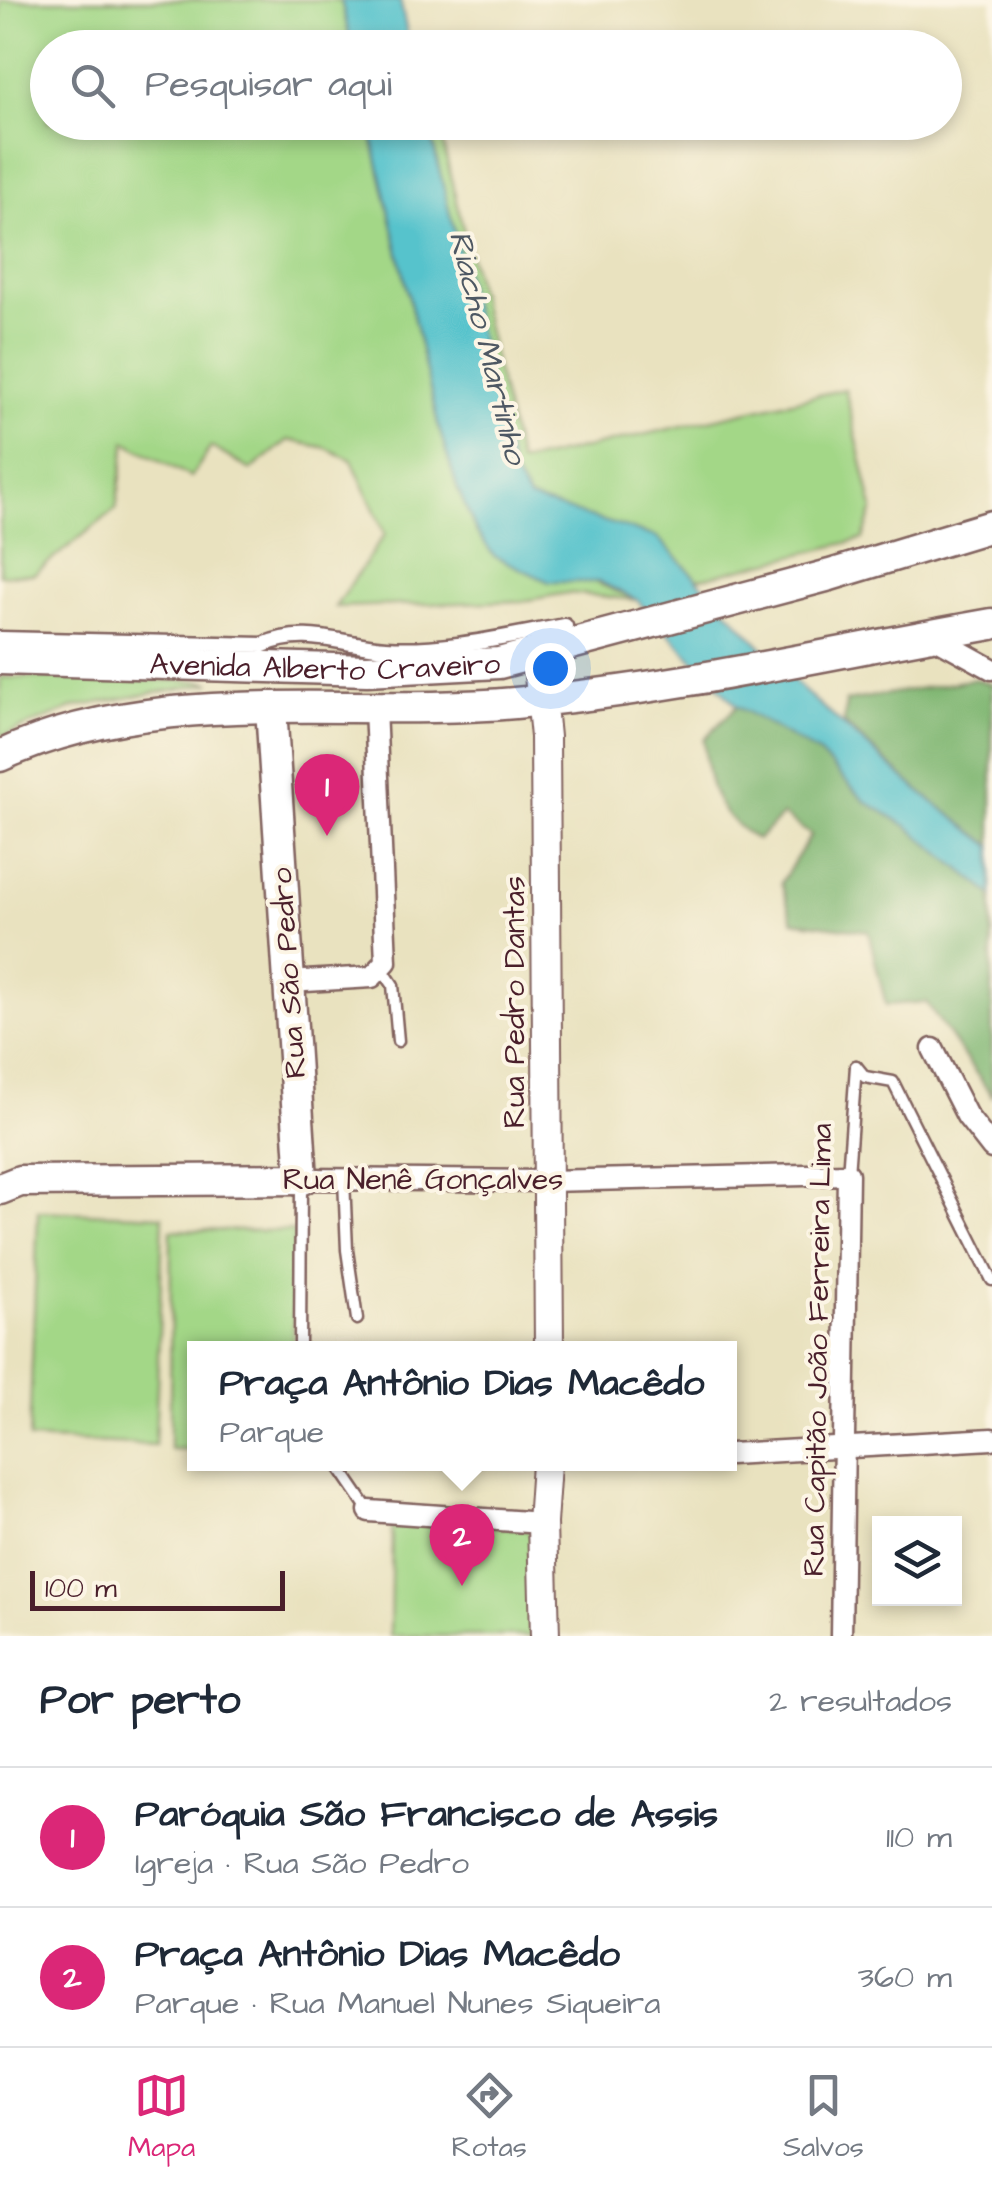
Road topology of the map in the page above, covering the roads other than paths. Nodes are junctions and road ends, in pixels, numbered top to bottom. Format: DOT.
graph roads {
  1 [pos="992,526"];
  2 [pos="992,624"];
  3 [pos="565,626"];
  4 [pos="930,635"];
  5 [pos="0,639"];
  6 [pos="537,655"];
  7 [pos="0,658"];
  8 [pos="992,669"];
  9 [pos="541,701"];
  10 [pos="271,708"];
  11 [pos="376,708"];
  12 [pos="0,756"];
  13 [pos="382,970"];
  14 [pos="289,982"];
  15 [pos="398,1041"];
  16 [pos="933,1050"];
  17 [pos="992,1148"];
  18 [pos="848,1174"];
  19 [pos="302,1179"];
  20 [pos="344,1179"];
  21 [pos="546,1181"];
  22 [pos="0,1190"];
  23 [pos="992,1280"];
  24 [pos="357,1318"];
  25 [pos="300,1341"];
  26 [pos="548,1341"];
  27 [pos="992,1439"];
  28 [pos="845,1445"];
  29 [pos="737,1453"];
  30 [pos="342,1471"];
  31 [pos="546,1471"];
  32 [pos="370,1511"];
  33 [pos="542,1523"];
  34 [pos="545,1636"];
  35 [pos="841,1636"];
  1 -- 6 [label="main road, Avenida Alberto Craveiro"];
  2 -- 4 [label="main road, Avenida Alberto Craveiro"];
  3 -- 5 [label="street"];
  4 -- 8 [label="street"];
  4 -- 9 [label="main road, Avenida Alberto Craveiro"];
  6 -- 7 [label="main road, Avenida Alberto Craveiro"];
  6 -- 9 [label="main road, Rua Pedro Dantas"];
  9 -- 11 [label="main road, Avenida Alberto Craveiro"];
  9 -- 21 [label="main road, Rua Pedro Dantas"];
  10 -- 11 [label="main road, Avenida Alberto Craveiro"];
  10 -- 12 [label="main road, Avenida Alberto Craveiro"];
  10 -- 14 [label="main road, Rua São Pedro"];
  11 -- 13 [label="street"];
  13 -- 14 [label="street"];
  13 -- 15 [label="lane"];
  14 -- 19 [label="main road, Rua São Pedro"];
  16 -- 17 [label="street"];
  18 -- 21 [label="street, Rua Nenê Gonçalves"];
  18 -- 23 [label="lane, Rua Capitão João Ferreira Lima"];
  18 -- 28 [label="street, Rua Capitão João Ferreira Lima"];
  19 -- 20 [label="street, Rua Nenê Gonçalves"];
  19 -- 22 [label="main road, Rua Nenê Gonçalves"];
  19 -- 25 [label="lane"];
  20 -- 21 [label="street, Rua Nenê Gonçalves"];
  20 -- 24 [label="lane"];
  21 -- 26 [label="main road, Rua Pedro Dantas"];
  27 -- 28 [label="street"];
  28 -- 29 [label="street"];
  28 -- 35 [label="street, Rua Capitão João Ferreira Lima"];
  30 -- 32 [label="lane"];
  31 -- 33 [label="main road"];
  32 -- 33 [label="street"];
  33 -- 34 [label="main road"];
}
